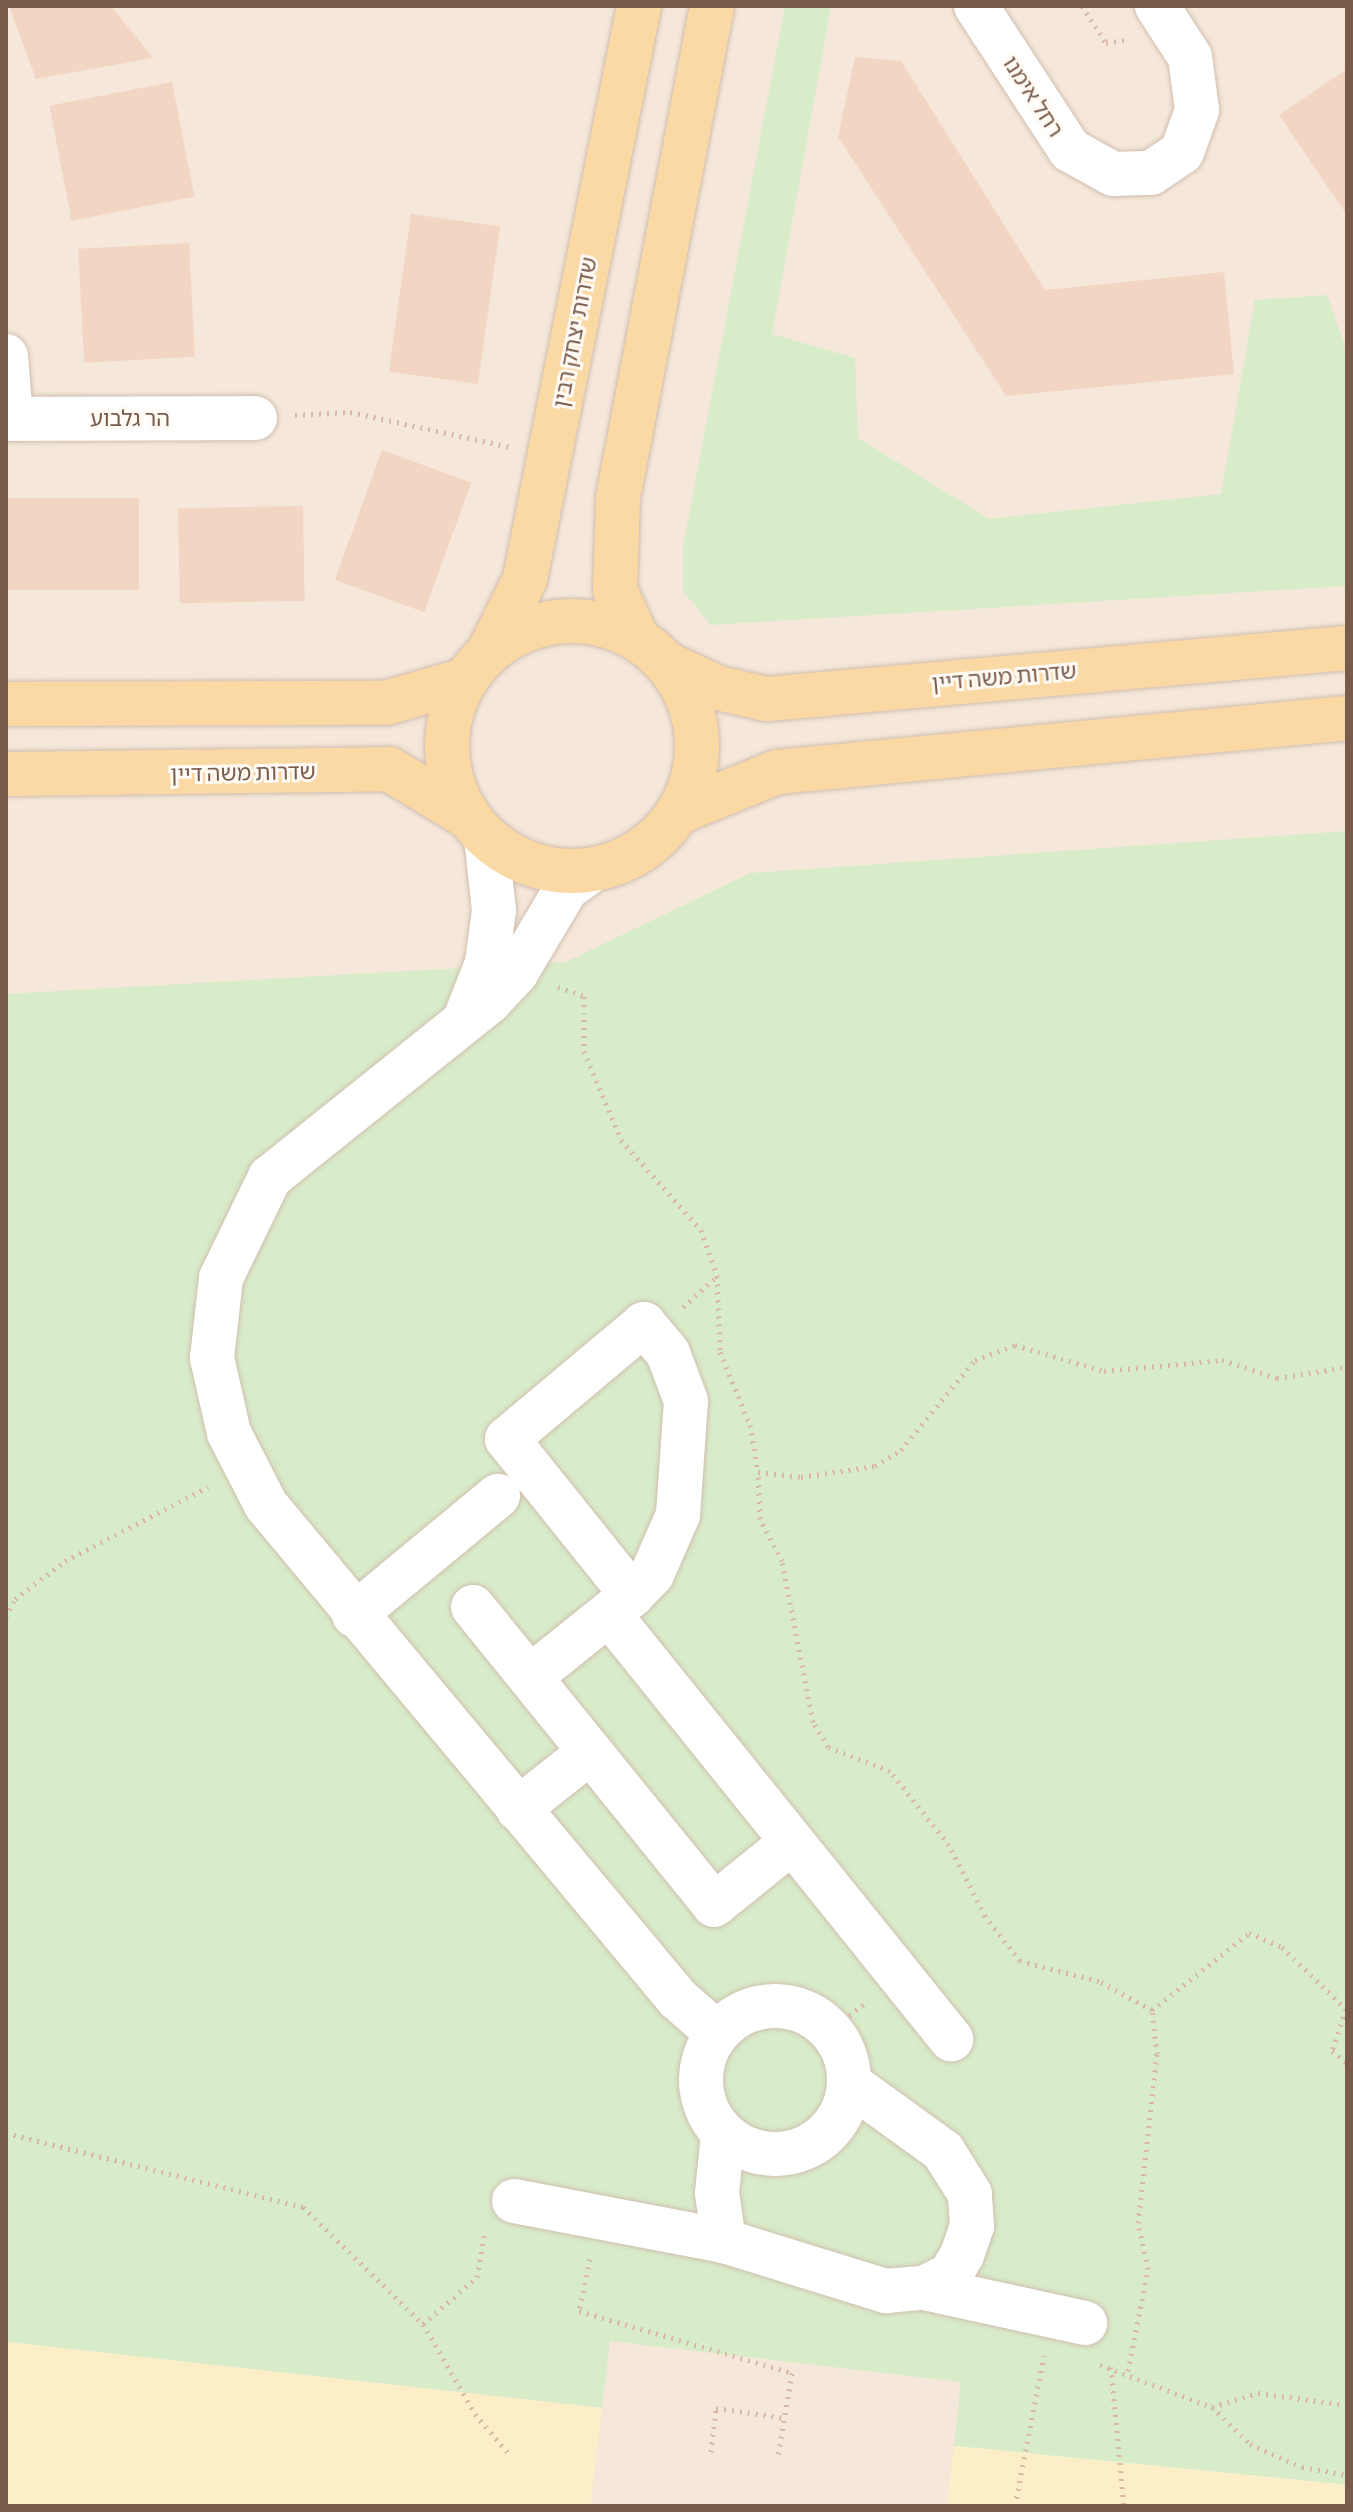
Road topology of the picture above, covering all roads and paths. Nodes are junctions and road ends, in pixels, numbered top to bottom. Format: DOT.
graph roads {
  1 [pos="639,6"];
  2 [pos="712,6"];
  3 [pos="976,6"];
  4 [pos="1157,6"];
  5 [pos="6,356"];
  6 [pos="255,418"];
  7 [pos="8,419"];
  8 [pos="549,455"];
  9 [pos="1347,648"];
  10 [pos="652,651"];
  11 [pos="477,665"];
  12 [pos="6,704"];
  13 [pos="1347,718"];
  14 [pos="6,774"];
  15 [pos="679,812"];
  16 [pos="477,826"];
  17 [pos="592,870"];
  18 [pos="516,973"];
  19 [pos="464,1022"];
  20 [pos="1347,1367"];
  21 [pos="245,1469"];
  22 [pos="758,1472"];
  23 [pos="498,1496"];
  24 [pos="6,1595"];
  25 [pos="15,1599"];
  26 [pos="620,1604"];
  27 [pos="473,1607"];
  28 [pos="354,1615"];
  29 [pos="6,1617"];
  30 [pos="530,1677"];
  31 [pos="590,1752"];
  32 [pos="518,1809"];
  33 [pos="792,1842"];
  34 [pos="1152,2010"];
  35 [pos="717,2033"];
  36 [pos="951,2039"];
  37 [pos="1347,2063"];
  38 [pos="849,2083"];
  39 [pos="6,2133"];
  40 [pos="723,2134"];
  41 [pos="514,2201"];
  42 [pos="601,2217"];
  43 [pos="724,2241"];
  44 [pos="924,2288"];
  45 [pos="423,2324"];
  46 [pos="1065,2342"];
  47 [pos="1111,2367"];
  48 [pos="1128,2371"];
  49 [pos="1347,2405"];
  50 [pos="1212,2407"];
  51 [pos="784,2418"];
  52 [pos="711,2452"];
  53 [pos="511,2456"];
  54 [pos="778,2456"];
  55 [pos="1347,2475"];
  56 [pos="1015,2506"];
  57 [pos="1124,2506"];
  1 -- 8 [label="main road, שדרות יצחק רבין"];
  2 -- 10 [label="main road"];
  3 -- 4 [label="street, רחל אימנו"];
  5 -- 7 [label="street"];
  6 -- 7 [label="street, הר גלבוע"];
  6 -- 8 [label="path"];
  8 -- 11 [label="main road, שדרות יצחק רבין"];
  9 -- 10 [label="main road, שדרות משה דיין"];
  10 -- 11 [label="main road"];
  10 -- 15 [label="main road"];
  11 -- 12 [label="main road"];
  11 -- 16 [label="main road"];
  13 -- 15 [label="main road"];
  14 -- 16 [label="main road, שדרות משה דיין"];
  15 -- 17 [label="main road"];
  16 -- 17 [label="main road"];
  16 -- 19 [label="street"];
  17 -- 18 [label="street"];
  18 -- 19 [label="street"];
  18 -- 22 [label="path"];
  19 -- 21 [label="street"];
  20 -- 22 [label="path"];
  21 -- 25 [label="path"];
  21 -- 28 [label="street"];
  22 -- 34 [label="path"];
  23 -- 28 [label="street"];
  24 -- 25 [label="path"];
  25 -- 29 [label="path"];
  26 -- 26 [label="street"];
  26 -- 30 [label="street"];
  26 -- 33 [label="street"];
  27 -- 30 [label="street"];
  28 -- 32 [label="street"];
  30 -- 31 [label="street"];
  31 -- 32 [label="street"];
  31 -- 33 [label="street"];
  32 -- 35 [label="street"];
  33 -- 36 [label="street"];
  34 -- 37 [label="path"];
  34 -- 48 [label="path"];
  35 -- 38 [label="street"];
  35 -- 40 [label="street"];
  38 -- 40 [label="street"];
  38 -- 44 [label="street"];
  39 -- 45 [label="path"];
  40 -- 43 [label="street"];
  41 -- 42 [label="street"];
  41 -- 45 [label="path"];
  42 -- 43 [label="street"];
  42 -- 51 [label="path"];
  43 -- 44 [label="street"];
  44 -- 46 [label="street"];
  45 -- 53 [label="path"];
  46 -- 47 [label="path"];
  46 -- 56 [label="path"];
  47 -- 48 [label="path"];
  47 -- 57 [label="path"];
  48 -- 50 [label="path"];
  49 -- 50 [label="path"];
  50 -- 55 [label="path"];
  51 -- 52 [label="path"];
  51 -- 54 [label="path"];
}
